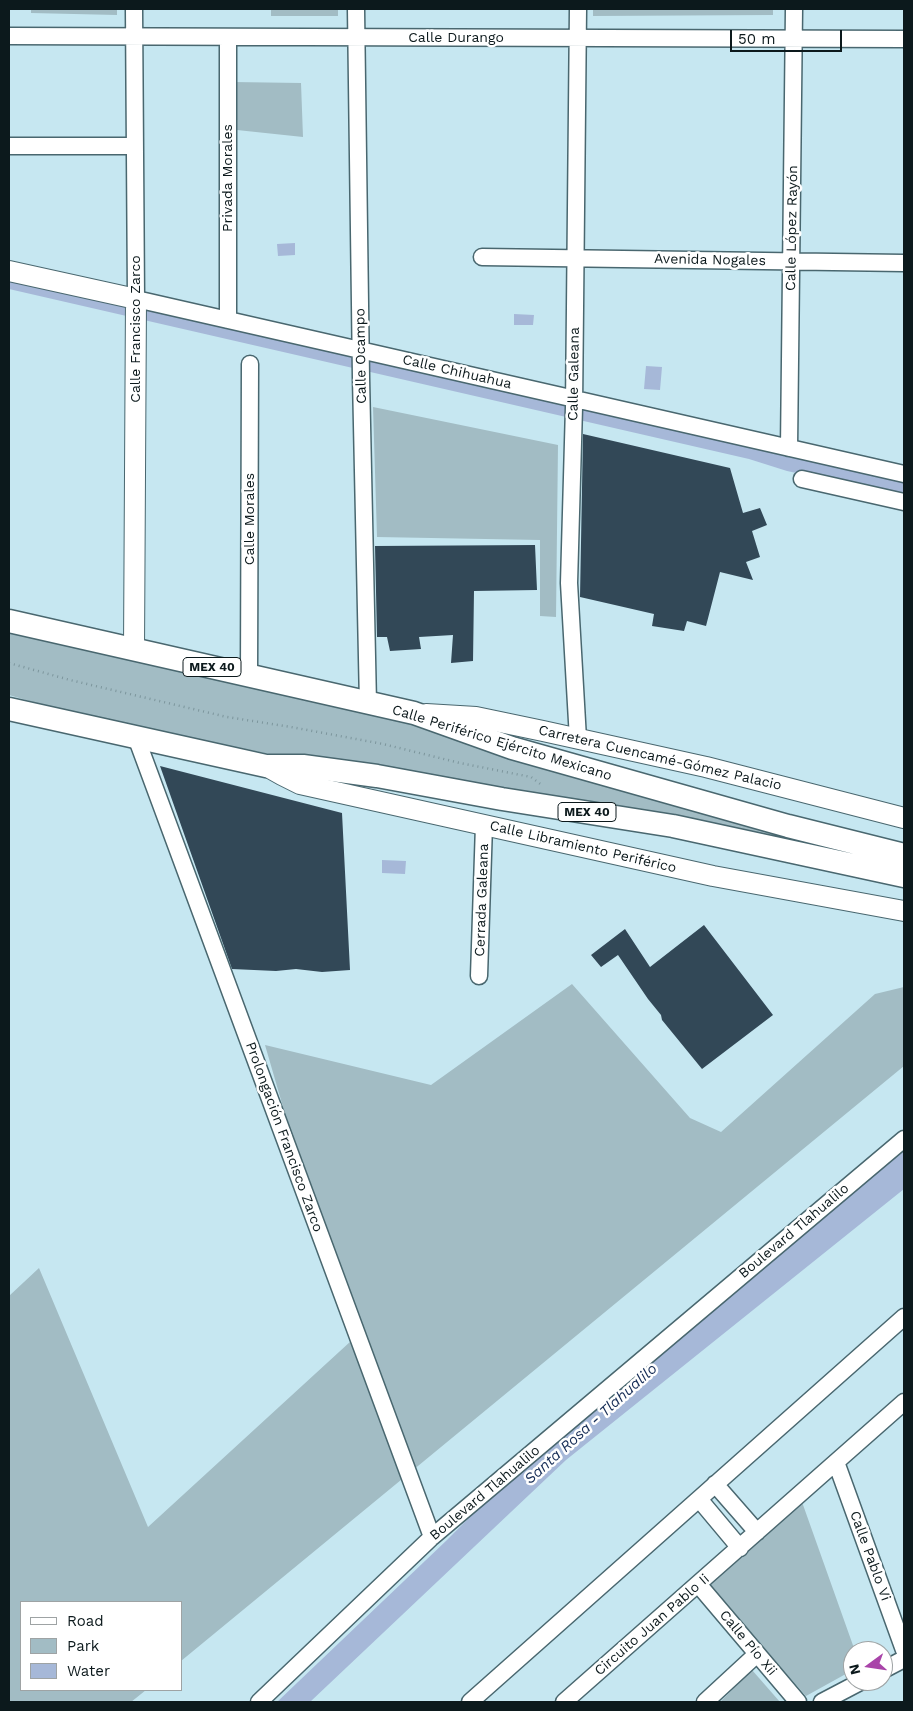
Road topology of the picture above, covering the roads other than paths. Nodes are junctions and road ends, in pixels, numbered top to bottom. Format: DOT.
graph roads {
  1 [pos="134,9"];
  2 [pos="356,9"];
  3 [pos="578,9"];
  4 [pos="794,9"];
  5 [pos="9,36"];
  6 [pos="134,36"];
  7 [pos="228,37"];
  8 [pos="356,38"];
  9 [pos="578,38"];
  10 [pos="794,39"];
  11 [pos="904,39"];
  12 [pos="9,146"];
  13 [pos="135,146"];
  14 [pos="482,257"];
  15 [pos="576,258"];
  16 [pos="792,261"];
  17 [pos="904,263"];
  18 [pos="9,271"];
  19 [pos="136,303"];
  20 [pos="228,320"];
  21 [pos="361,354"];
  22 [pos="250,364"];
  23 [pos="574,403"];
  24 [pos="789,448"];
  25 [pos="904,474"];
  26 [pos="802,480"];
  27 [pos="904,502"];
  28 [pos="9,621"];
  29 [pos="134,650"];
  30 [pos="249,675"];
  31 [pos="368,704"];
  32 [pos="9,708"];
  33 [pos="414,713"];
  34 [pos="136,737"];
  35 [pos="578,739"];
  36 [pos="266,766"];
  37 [pos="904,818"];
  38 [pos="484,825"];
  39 [pos="904,855"];
  40 [pos="904,876"];
  41 [pos="904,911"];
  42 [pos="479,976"];
  43 [pos="904,1139"];
  44 [pos="904,1317"];
  45 [pos="904,1402"];
  46 [pos="836,1462"];
  47 [pos="715,1484"];
  48 [pos="699,1499"];
  49 [pos="757,1532"];
  50 [pos="432,1537"];
  51 [pos="740,1548"];
  52 [pos="698,1584"];
  53 [pos="904,1650"];
  54 [pos="758,1654"];
  55 [pos="843,1691"];
  56 [pos="259,1702"];
  57 [pos="470,1702"];
  58 [pos="564,1702"];
  59 [pos="705,1702"];
  60 [pos="798,1702"];
  61 [pos="822,1702"];
  1 -- 6 [label="street, Calle Francisco Zarco"];
  2 -- 8 [label="street, Calle Ocampo"];
  3 -- 9 [label="street, Calle Galeana"];
  4 -- 10 [label="street, Calle López Rayón"];
  5 -- 6 [label="street, Calle Durango"];
  6 -- 7 [label="street, Calle Durango"];
  6 -- 13 [label="street, Calle Francisco Zarco"];
  7 -- 8 [label="street, Calle Durango"];
  7 -- 20 [label="street, Privada Morales"];
  8 -- 9 [label="street, Calle Durango"];
  8 -- 21 [label="street, Calle Ocampo"];
  9 -- 10 [label="street, Calle Durango"];
  9 -- 15 [label="street, Calle Galeana"];
  10 -- 11 [label="street, Calle Durango"];
  10 -- 16 [label="street, Calle López Rayón"];
  12 -- 13 [label="street"];
  13 -- 19 [label="street, Calle Francisco Zarco"];
  14 -- 15 [label="street, Avenida Nogales"];
  15 -- 16 [label="street, Avenida Nogales"];
  15 -- 23 [label="street, Calle Galeana"];
  16 -- 17 [label="street, Avenida Nogales"];
  16 -- 24 [label="street, Calle López Rayón"];
  18 -- 19 [label="main road, Calle Chihuahua"];
  19 -- 20 [label="street, Calle Chihuahua"];
  19 -- 29 [label="main road, Calle Francisco Zarco"];
  20 -- 21 [label="street, Calle Chihuahua"];
  21 -- 23 [label="street, Calle Chihuahua"];
  21 -- 31 [label="street, Calle Ocampo"];
  22 -- 30 [label="street, Calle Morales"];
  23 -- 24 [label="street, Calle Chihuahua"];
  23 -- 35 [label="street, Calle Galeana"];
  24 -- 25 [label="street, Calle Chihuahua"];
  26 -- 27 [label="street"];
  28 -- 29 [label="highway, Calle Periférico Ejército Mexicano / MEX 40"];
  29 -- 30 [label="highway, Calle Periférico Ejército Mexicano / MEX 40"];
  30 -- 31 [label="highway, Calle Periférico Ejército Mexicano / MEX 40"];
  31 -- 33 [label="highway, Calle Periférico Ejército Mexicano / MEX 40"];
  32 -- 34 [label="highway, MEX 40"];
  33 -- 35 [label="main road, Carretera Cuencamé-Gómez Palacio / MEX 40"];
  33 -- 39 [label="highway, Calle Periférico Ejército Mexicano / MEX 40"];
  34 -- 36 [label="highway, MEX 40"];
  34 -- 50 [label="street, Prolongación Francisco Zarco"];
  35 -- 37 [label="main road, Carretera Cuencamé-Gómez Palacio / MEX 40"];
  36 -- 38 [label="main road, Calle Libramiento Periférico"];
  36 -- 40 [label="highway, MEX 40"];
  38 -- 41 [label="main road, Calle Libramiento Periférico"];
  38 -- 42 [label="street, Cerrada Galeana"];
  43 -- 50 [label="street, Boulevard Tlahualilo"];
  44 -- 47 [label="street"];
  45 -- 46 [label="street, Circuito Juan Pablo Ii"];
  46 -- 49 [label="street, Circuito Juan Pablo Ii"];
  46 -- 53 [label="street, Calle Pablo Vi"];
  47 -- 48 [label="street"];
  47 -- 49 [label="street"];
  48 -- 51 [label="street"];
  48 -- 57 [label="street"];
  49 -- 51 [label="street, Circuito Juan Pablo Ii"];
  50 -- 56 [label="street, Boulevard Tlahualilo"];
  51 -- 52 [label="street, Circuito Juan Pablo Ii"];
  52 -- 54 [label="street, Calle Pío Xii"];
  52 -- 58 [label="street, Circuito Juan Pablo Ii"];
  54 -- 59 [label="street"];
  54 -- 60 [label="street, Calle Pío Xii"];
  55 -- 61 [label="street"];
}
